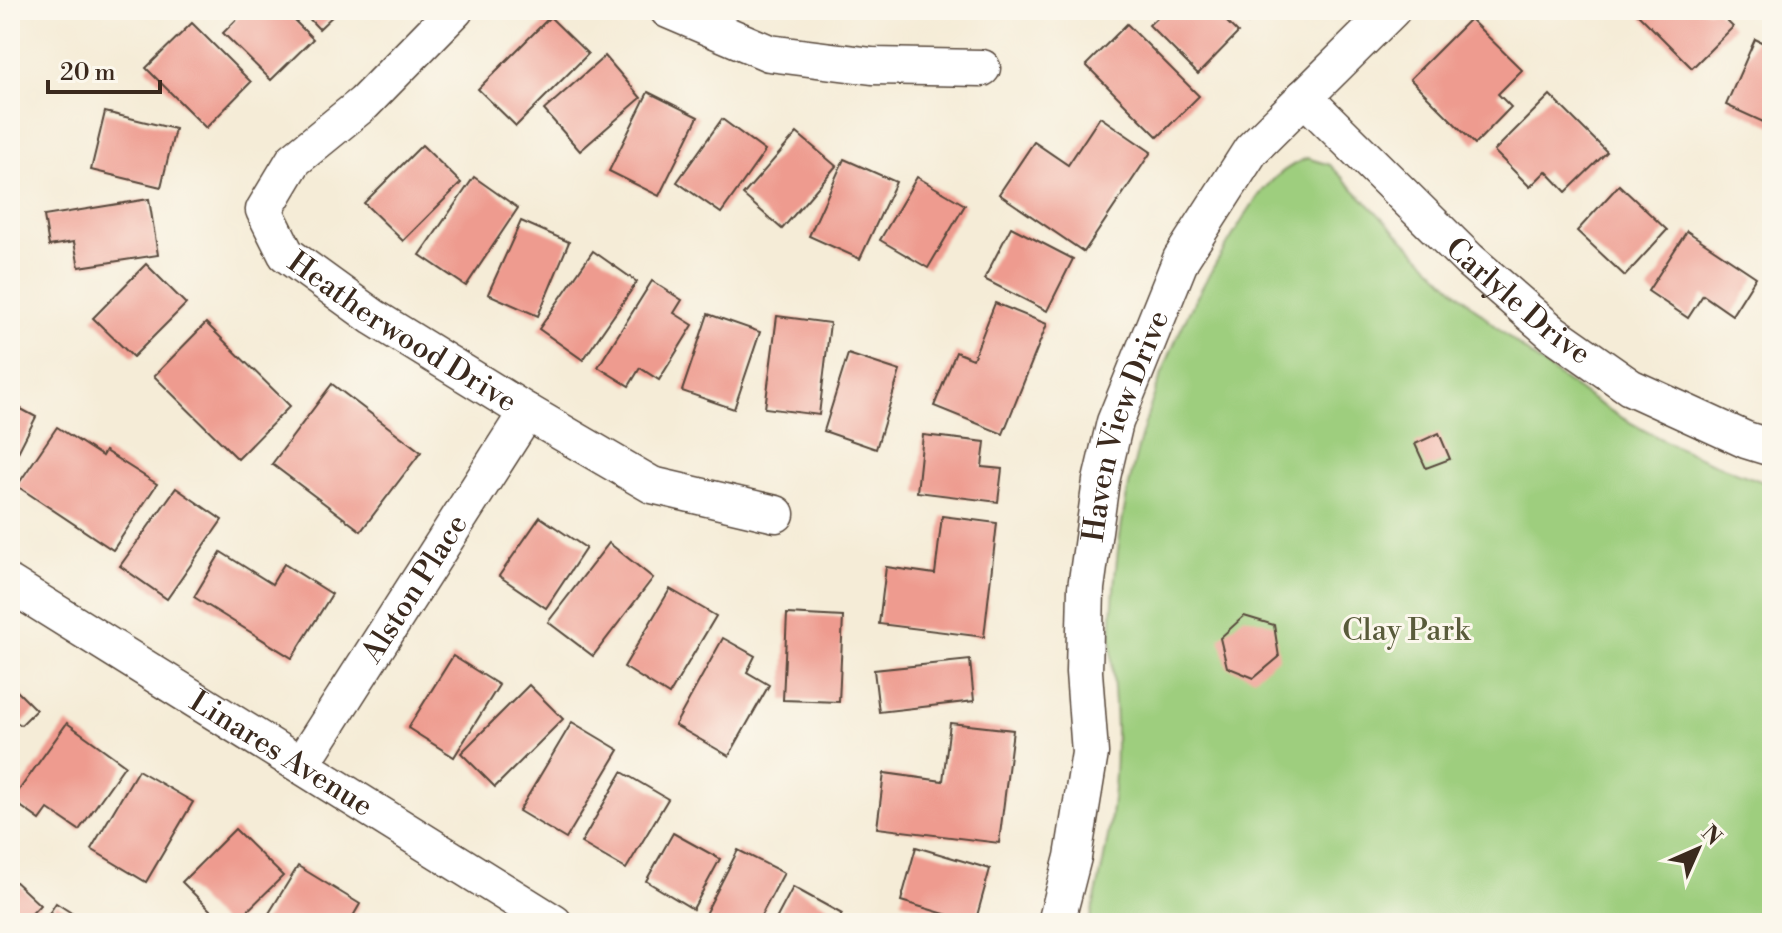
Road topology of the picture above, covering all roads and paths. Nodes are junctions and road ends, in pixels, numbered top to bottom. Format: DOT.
graph roads {
  1 [pos="455,10"];
  2 [pos="668,10"];
  3 [pos="1392,10"];
  4 [pos="982,68"];
  5 [pos="1304,97"];
  6 [pos="527,412"];
  7 [pos="1772,448"];
  8 [pos="776,514"];
  9 [pos="10,584"];
  10 [pos="301,765"];
  11 [pos="554,923"];
  12 [pos="1056,923"];
  1 -- 6 [label="street, Heatherwood Drive"];
  2 -- 4 [label="street"];
  3 -- 5 [label="street, Haven View Drive"];
  5 -- 7 [label="street, Carlyle Drive"];
  5 -- 12 [label="street, Haven View Drive"];
  6 -- 8 [label="street, Heatherwood Drive"];
  6 -- 10 [label="street, Alston Place"];
  9 -- 10 [label="street, Linares Avenue"];
  10 -- 11 [label="street, Linares Avenue"];
}
